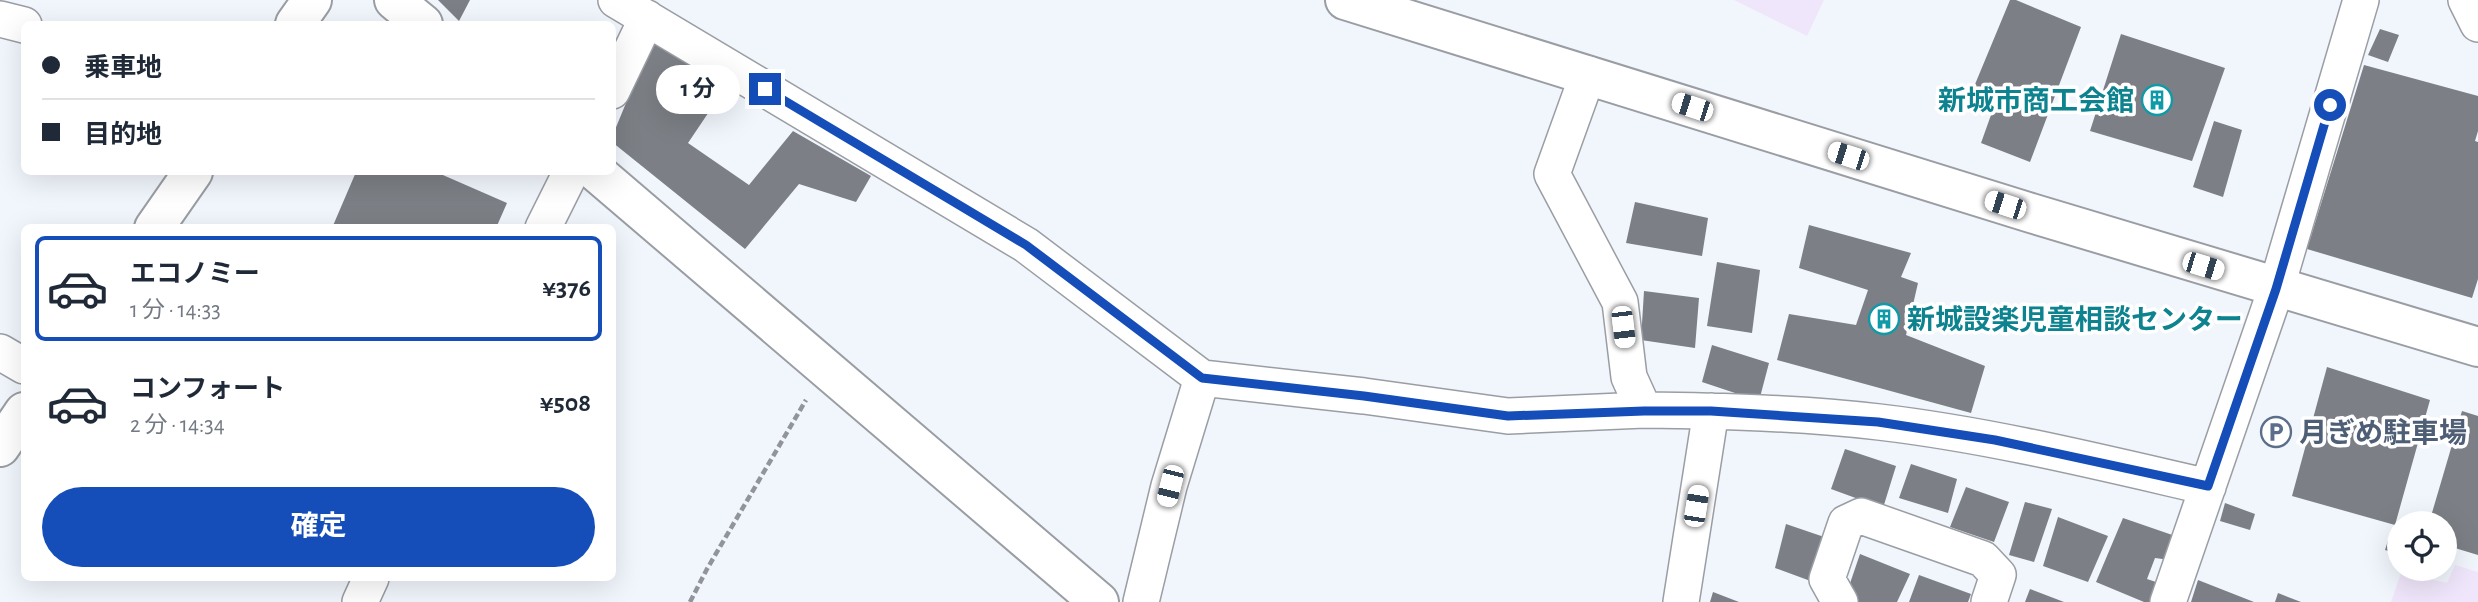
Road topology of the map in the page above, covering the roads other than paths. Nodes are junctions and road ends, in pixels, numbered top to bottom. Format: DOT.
graph roads {
  1 [pos="312,0"];
  2 [pos="394,0"];
  3 [pos="616,0"];
  4 [pos="1345,0"];
  5 [pos="2361,0"];
  6 [pos="2466,0"];
  7 [pos="646,18"];
  8 [pos="0,19"];
  9 [pos="297,21"];
  10 [pos="419,21"];
  11 [pos="21,24"];
  12 [pos="2478,24"];
  13 [pos="1588,74"];
  14 [pos="616,82"];
  15 [pos="191,175"];
  16 [pos="569,175"];
  17 [pos="600,175"];
  18 [pos="157,224"];
  19 [pos="544,224"];
  20 [pos="2276,289"];
  21 [pos="2478,347"];
  22 [pos="0,352"];
  23 [pos="21,364"];
  24 [pos="1202,378"];
  25 [pos="1644,411"];
  26 [pos="1711,411"];
  27 [pos="21,419"];
  28 [pos="0,447"];
  29 [pos="2208,486"];
  30 [pos="370,581"];
  31 [pos="360,602"];
  32 [pos="1099,602"];
  33 [pos="1142,602"];
  34 [pos="1681,602"];
  35 [pos="1840,602"];
  36 [pos="1989,602"];
  37 [pos="2168,602"];
  1 -- 9 [label="street"];
  2 -- 10 [label="street"];
  3 -- 7 [label="street"];
  4 -- 13 [label="street"];
  5 -- 20 [label="street"];
  6 -- 12 [label="street"];
  7 -- 14 [label="street"];
  7 -- 24 [label="street"];
  8 -- 11 [label="street"];
  13 -- 20 [label="street"];
  13 -- 25 [label="street"];
  15 -- 18 [label="street"];
  16 -- 19 [label="street"];
  17 -- 32 [label="street"];
  20 -- 21 [label="street"];
  20 -- 29 [label="street"];
  22 -- 23 [label="street"];
  24 -- 25 [label="street"];
  24 -- 33 [label="street"];
  25 -- 26 [label="street"];
  26 -- 29 [label="street"];
  26 -- 34 [label="street"];
  27 -- 28 [label="street"];
  29 -- 37 [label="street"];
  30 -- 31 [label="street"];
  35 -- 36 [label="street"];
}
